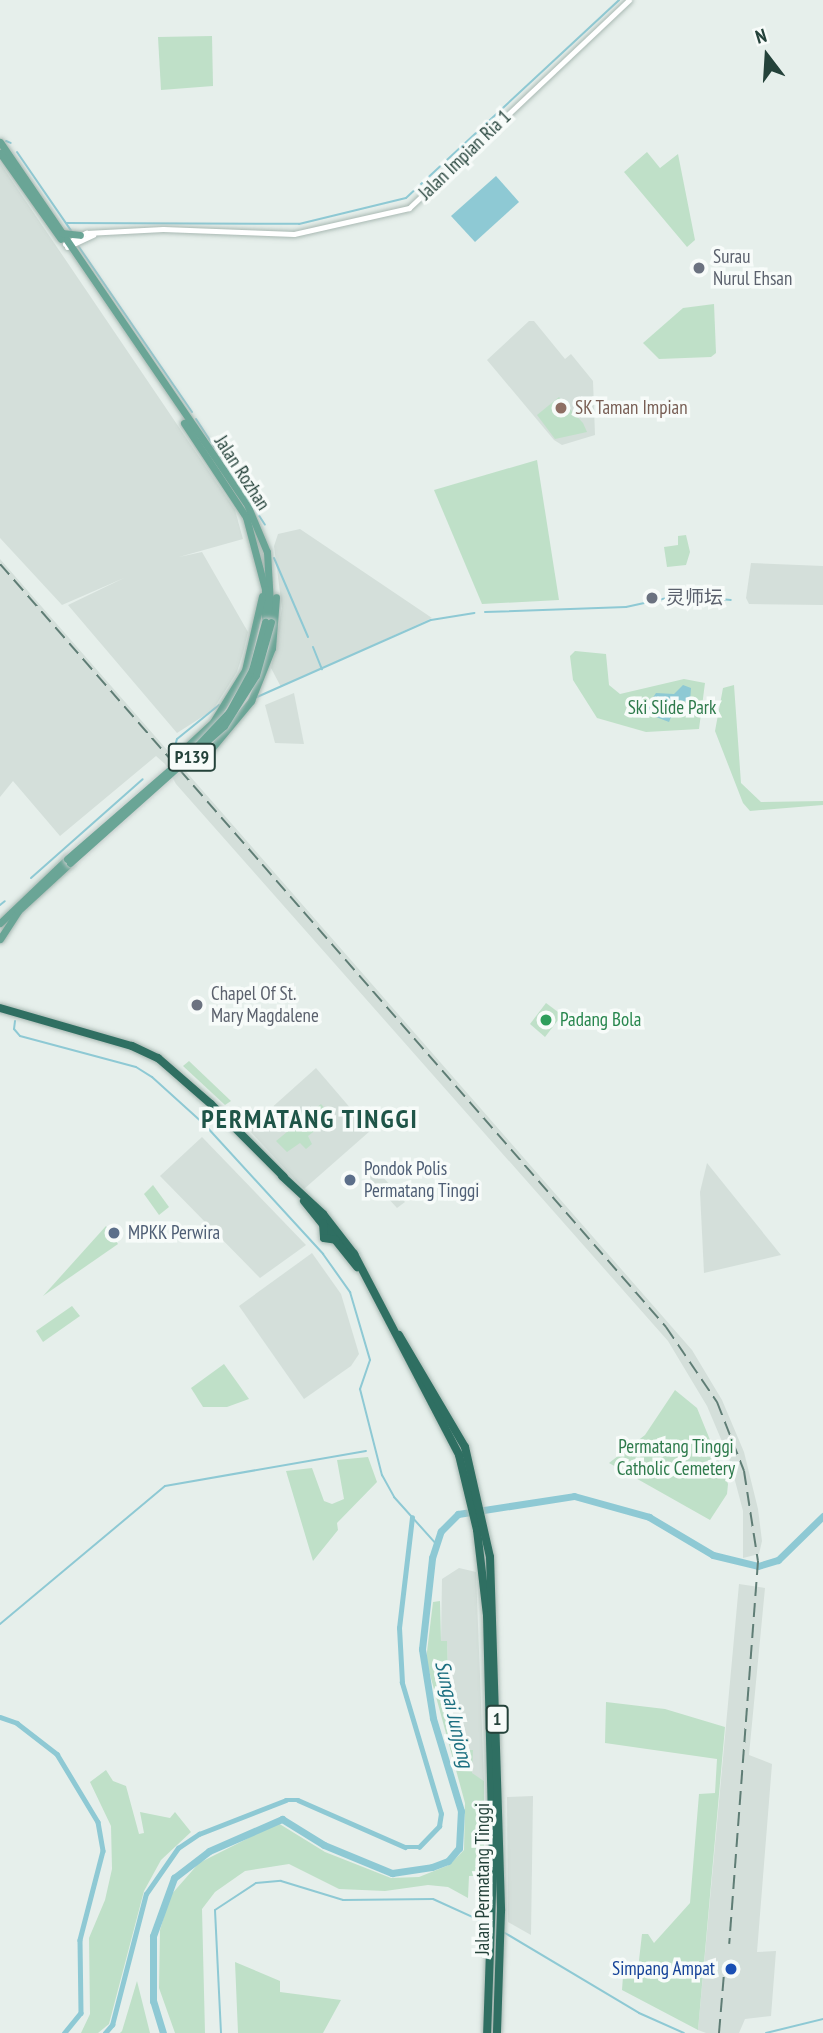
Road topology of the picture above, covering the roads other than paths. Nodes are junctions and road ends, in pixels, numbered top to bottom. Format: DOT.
graph roads {
  1 [pos="629,0"];
  2 [pos="0,142"];
  3 [pos="3,154"];
  4 [pos="58,232"];
  5 [pos="80,237"];
  6 [pos="67,245"];
  7 [pos="74,257"];
  8 [pos="263,577"];
  9 [pos="272,583"];
  10 [pos="268,622"];
  11 [pos="69,861"];
  12 [pos="0,923"];
  13 [pos="0,939"];
  14 [pos="0,1011"];
  15 [pos="282,1176"];
  16 [pos="363,1273"];
  17 [pos="393,1328"];
  18 [pos="425,1374"];
  19 [pos="422,1384"];
  20 [pos="474,1499"];
  21 [pos="497,1911"];
  22 [pos="487,2033"];
  23 [pos="497,2033"];
  1 -- 5 [label="street, Jalan Impian Ria 1"];
  2 -- 3 [label="main road, Jalan Rozhan / P139"];
  3 -- 4 [label="main road, Jalan Rozhan / P139"];
  4 -- 5 [label="main road"];
  4 -- 6 [label="main road, Jalan Rozhan / P139"];
  4 -- 7 [label="main road"];
  5 -- 6 [label="street, Jalan Impian Ria 1"];
  5 -- 7 [label="main road"];
  6 -- 7 [label="main road, Jalan Rozhan / P139"];
  7 -- 8 [label="main road, Jalan Rozhan / P139"];
  7 -- 9 [label="main road, Jalan Rozhan / P139"];
  8 -- 9 [label="main road"];
  8 -- 10 [label="main road, Jalan Rozhan / P139"];
  9 -- 10 [label="main road, Jalan Rozhan / P139"];
  10 -- 11 [label="main road, Jalan Rozhan / P139, bridge"];
  11 -- 12 [label="main road, Jalan Rozhan / P139"];
  11 -- 13 [label="main road, Jalan Rozhan / P139"];
  14 -- 15 [label="highway, Jalan Permatang Tinggi / 1"];
  15 -- 16 [label="highway, Jalan Permatang Tinggi / 1"];
  15 -- 16 [label="highway, Jalan Permatang Tinggi / 1"];
  16 -- 17 [label="highway, Jalan Permatang Tinggi / 1"];
  17 -- 18 [label="highway, Jalan Permatang Tinggi / 1"];
  17 -- 19 [label="highway, Jalan Permatang Tinggi / 1"];
  18 -- 19 [label="highway"];
  18 -- 20 [label="highway, Jalan Permatang Tinggi / 1"];
  19 -- 20 [label="highway, Jalan Permatang Tinggi / 1"];
  20 -- 21 [label="highway, Jalan Permatang Tinggi / 1"];
  21 -- 22 [label="highway, Jalan Permatang Tinggi / 1"];
  21 -- 23 [label="highway, Jalan Permatang Tinggi / 1"];
}
